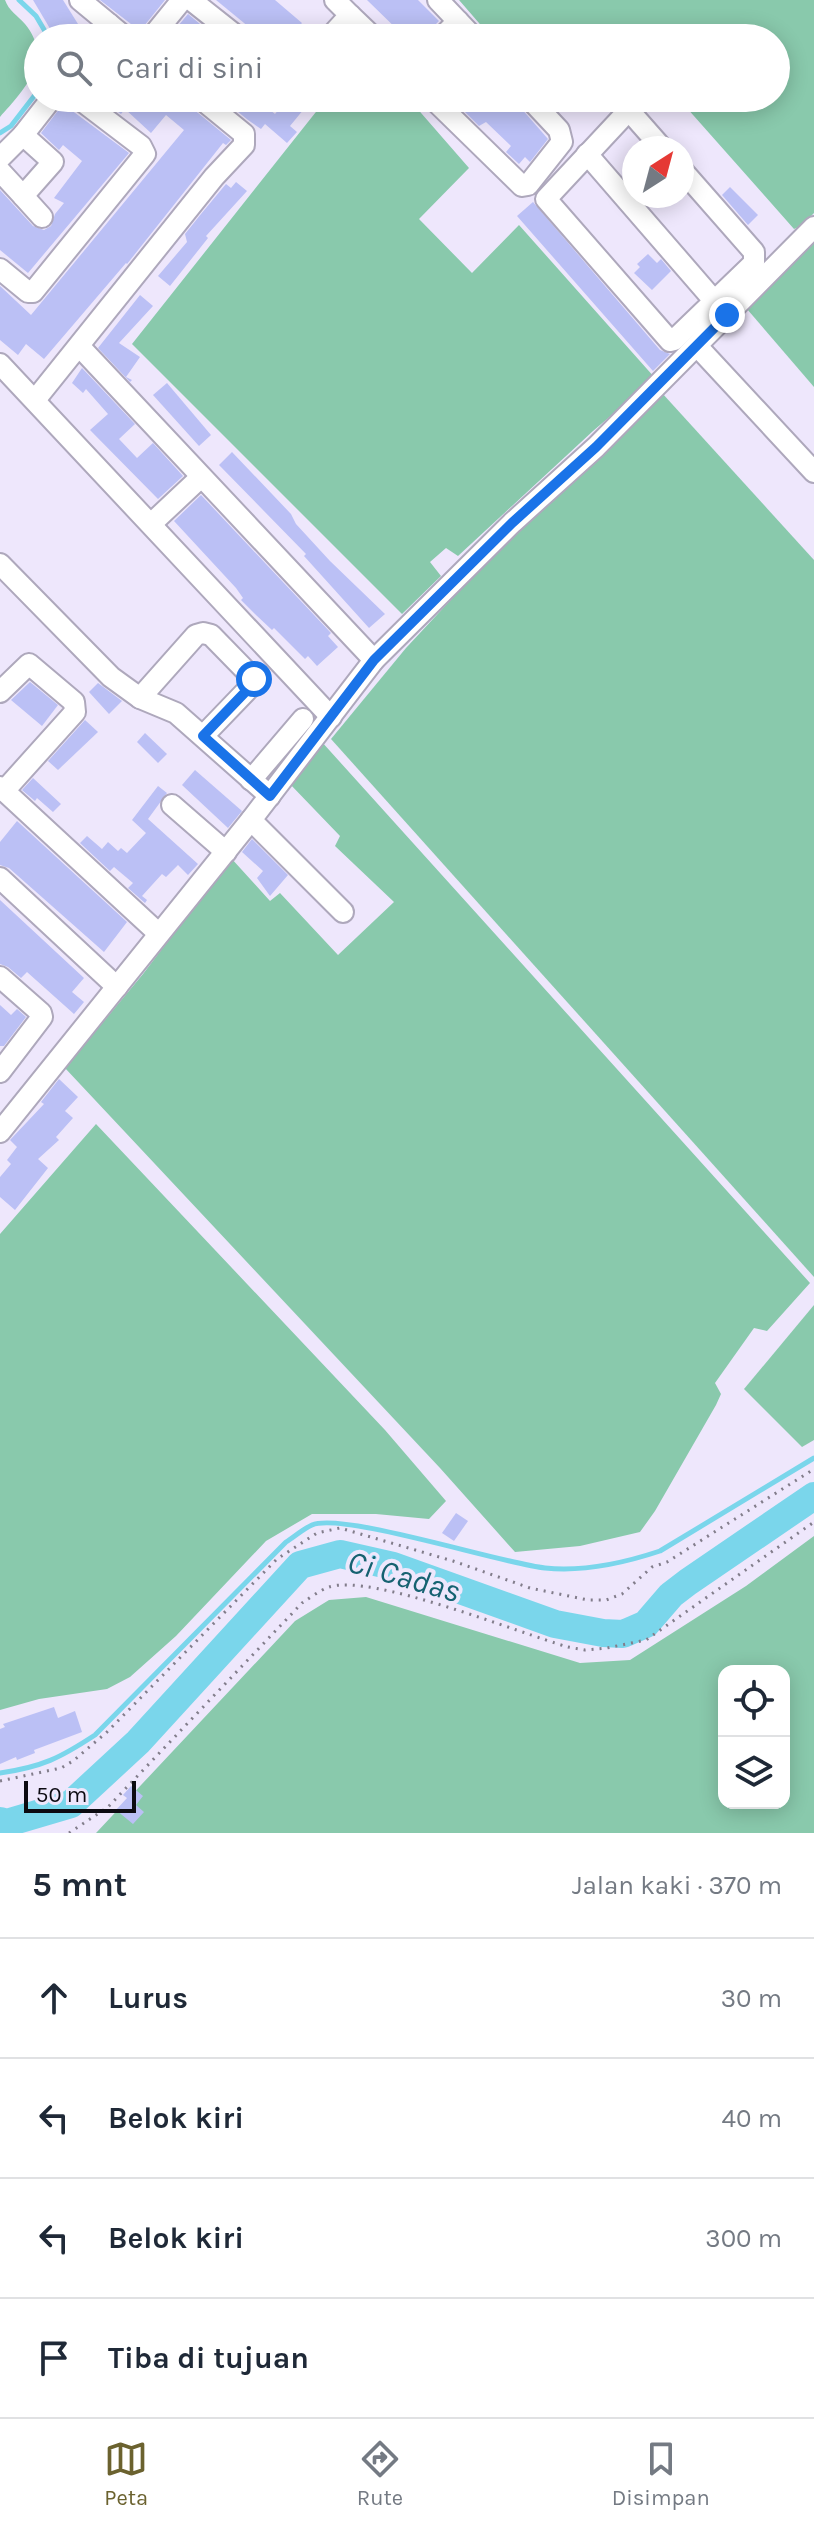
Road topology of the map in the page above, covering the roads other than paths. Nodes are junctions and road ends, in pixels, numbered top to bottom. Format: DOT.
graph roads {
  1 [pos="80,0"];
  2 [pos="182,0"];
  3 [pos="191,0"];
  4 [pos="438,0"];
  5 [pos="343,7"];
  6 [pos="458,21"];
  7 [pos="99,24"];
  8 [pos="162,24"];
  9 [pos="221,24"];
  10 [pos="360,24"];
  11 [pos="455,24"];
  12 [pos="461,24"];
  13 [pos="41,112"];
  14 [pos="96,112"];
  15 [pos="217,112"];
  16 [pos="446,112"];
  17 [pos="542,112"];
  18 [pos="618,112"];
  19 [pos="631,112"];
  20 [pos="23,135"];
  21 [pos="652,136"];
  22 [pos="587,154"];
  23 [pos="0,158"];
  24 [pos="0,171"];
  25 [pos="694,184"];
  26 [pos="23,196"];
  27 [pos="42,217"];
  28 [pos="814,227"];
  29 [pos="0,269"];
  30 [pos="721,308"];
  31 [pos="697,346"];
  32 [pos="80,347"];
  33 [pos="0,364"];
  34 [pos="35,400"];
  35 [pos="814,472"];
  36 [pos="201,477"];
  37 [pos="151,524"];
  38 [pos="0,564"];
  39 [pos="374,660"];
  40 [pos="0,692"];
  41 [pos="140,698"];
  42 [pos="331,717"];
  43 [pos="303,719"];
  44 [pos="203,736"];
  45 [pos="251,780"];
  46 [pos="2,789"];
  47 [pos="270,796"];
  48 [pos="172,805"];
  49 [pos="251,820"];
  50 [pos="226,852"];
  51 [pos="0,878"];
  52 [pos="343,912"];
  53 [pos="158,933"];
  54 [pos="0,977"];
  55 [pos="117,987"];
  56 [pos="0,1072"];
  57 [pos="0,1132"];
  1 -- 7 [label="street"];
  2 -- 8 [label="street"];
  3 -- 9 [label="street"];
  4 -- 6 [label="street"];
  5 -- 10 [label="street"];
  6 -- 11 [label="street"];
  6 -- 12 [label="street"];
  13 -- 20 [label="street"];
  14 -- 29 [label="street"];
  15 -- 32 [label="street"];
  16 -- 17 [label="street"];
  18 -- 22 [label="street"];
  19 -- 21 [label="street"];
  20 -- 23 [label="street"];
  20 -- 26 [label="street"];
  22 -- 30 [label="street"];
  22 -- 30 [label="street"];
  24 -- 26 [label="street"];
  25 -- 30 [label="street"];
  26 -- 27 [label="street"];
  28 -- 30 [label="street"];
  30 -- 31 [label="street"];
  31 -- 35 [label="street"];
  31 -- 39 [label="street"];
  32 -- 34 [label="street"];
  32 -- 36 [label="street"];
  33 -- 34 [label="street"];
  34 -- 37 [label="street"];
  36 -- 37 [label="street"];
  36 -- 39 [label="street"];
  37 -- 42 [label="street"];
  38 -- 41 [label="street"];
  39 -- 42 [label="street"];
  40 -- 46 [label="street"];
  41 -- 44 [label="street"];
  41 -- 44 [label="street"];
  42 -- 47 [label="street"];
  43 -- 45 [label="street"];
  44 -- 45 [label="street"];
  45 -- 47 [label="street"];
  46 -- 53 [label="street"];
  47 -- 49 [label="street"];
  48 -- 50 [label="street"];
  49 -- 50 [label="street"];
  49 -- 52 [label="street"];
  50 -- 53 [label="street"];
  51 -- 55 [label="street"];
  53 -- 55 [label="street"];
  54 -- 56 [label="street"];
  55 -- 57 [label="street"];
}
